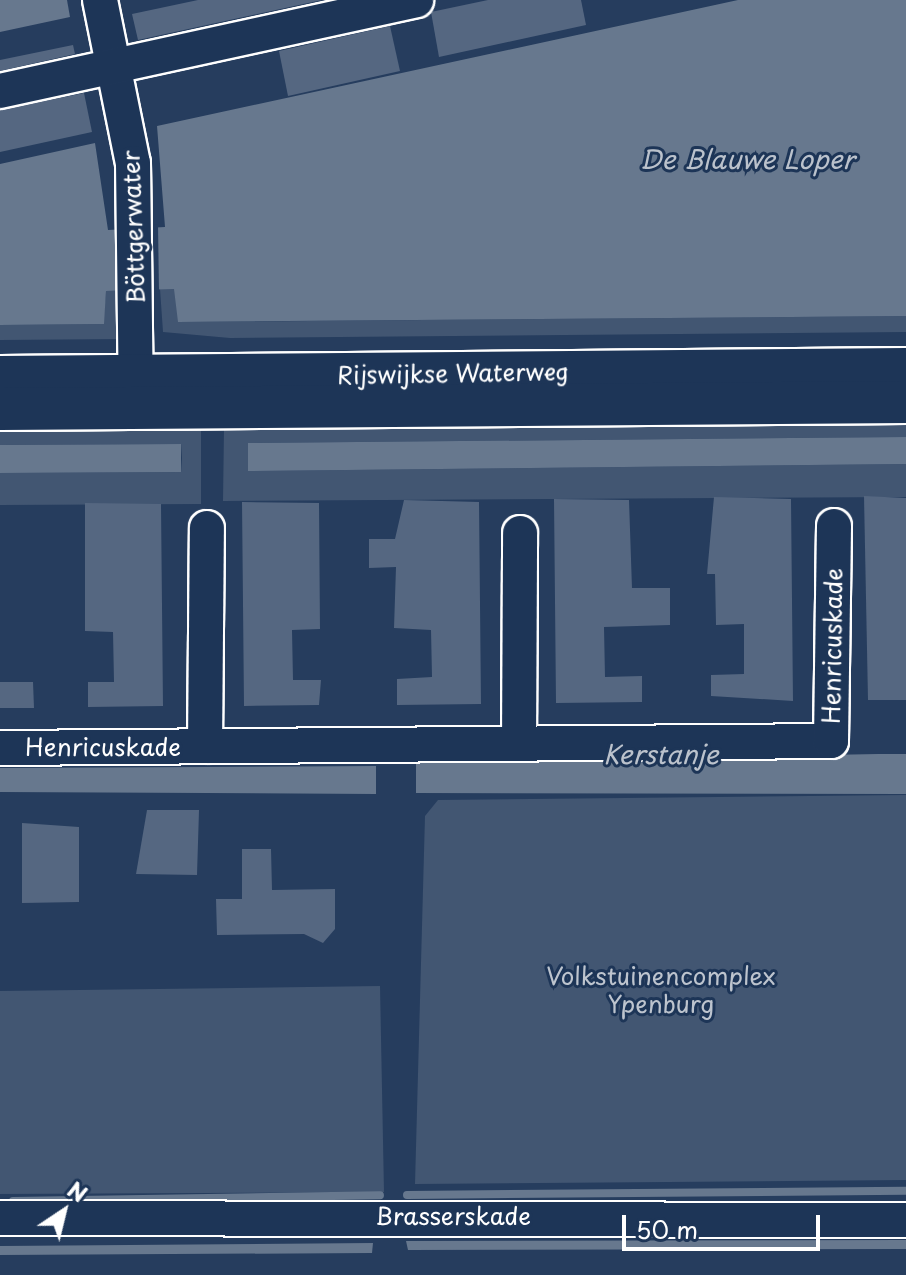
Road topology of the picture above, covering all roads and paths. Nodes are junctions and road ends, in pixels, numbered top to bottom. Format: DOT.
graph roads {
  1 [pos="100,0"];
  2 [pos="416,0"];
  3 [pos="114,65"];
  4 [pos="0,91"];
  5 [pos="906,369"];
  6 [pos="0,377"];
  7 [pos="136,392"];
  8 [pos="906,402"];
  9 [pos="0,409"];
  10 [pos="834,526"];
  11 [pos="207,528"];
  12 [pos="520,533"];
  13 [pos="519,744"];
  14 [pos="205,746"];
  15 [pos="0,748"];
  16 [pos="0,1218"];
  17 [pos="906,1220"];
  1 -- 3 [label="street, Böttgerwater"];
  2 -- 3 [label="street"];
  3 -- 4 [label="street"];
  3 -- 7 [label="street, Böttgerwater"];
  5 -- 7 [label="main road, Rijswijkse Waterweg"];
  6 -- 7 [label="main road, Rijswijkse Waterweg"];
  7 -- 8 [label="main road, Rijswijkse Waterweg"];
  7 -- 9 [label="main road, Rijswijkse Waterweg"];
  10 -- 13 [label="street, Henricuskade"];
  11 -- 14 [label="street, Henricuskade"];
  12 -- 13 [label="street"];
  13 -- 14 [label="street, Henricuskade"];
  14 -- 15 [label="street, Henricuskade"];
  16 -- 17 [label="street, Brasserskade"];
}
